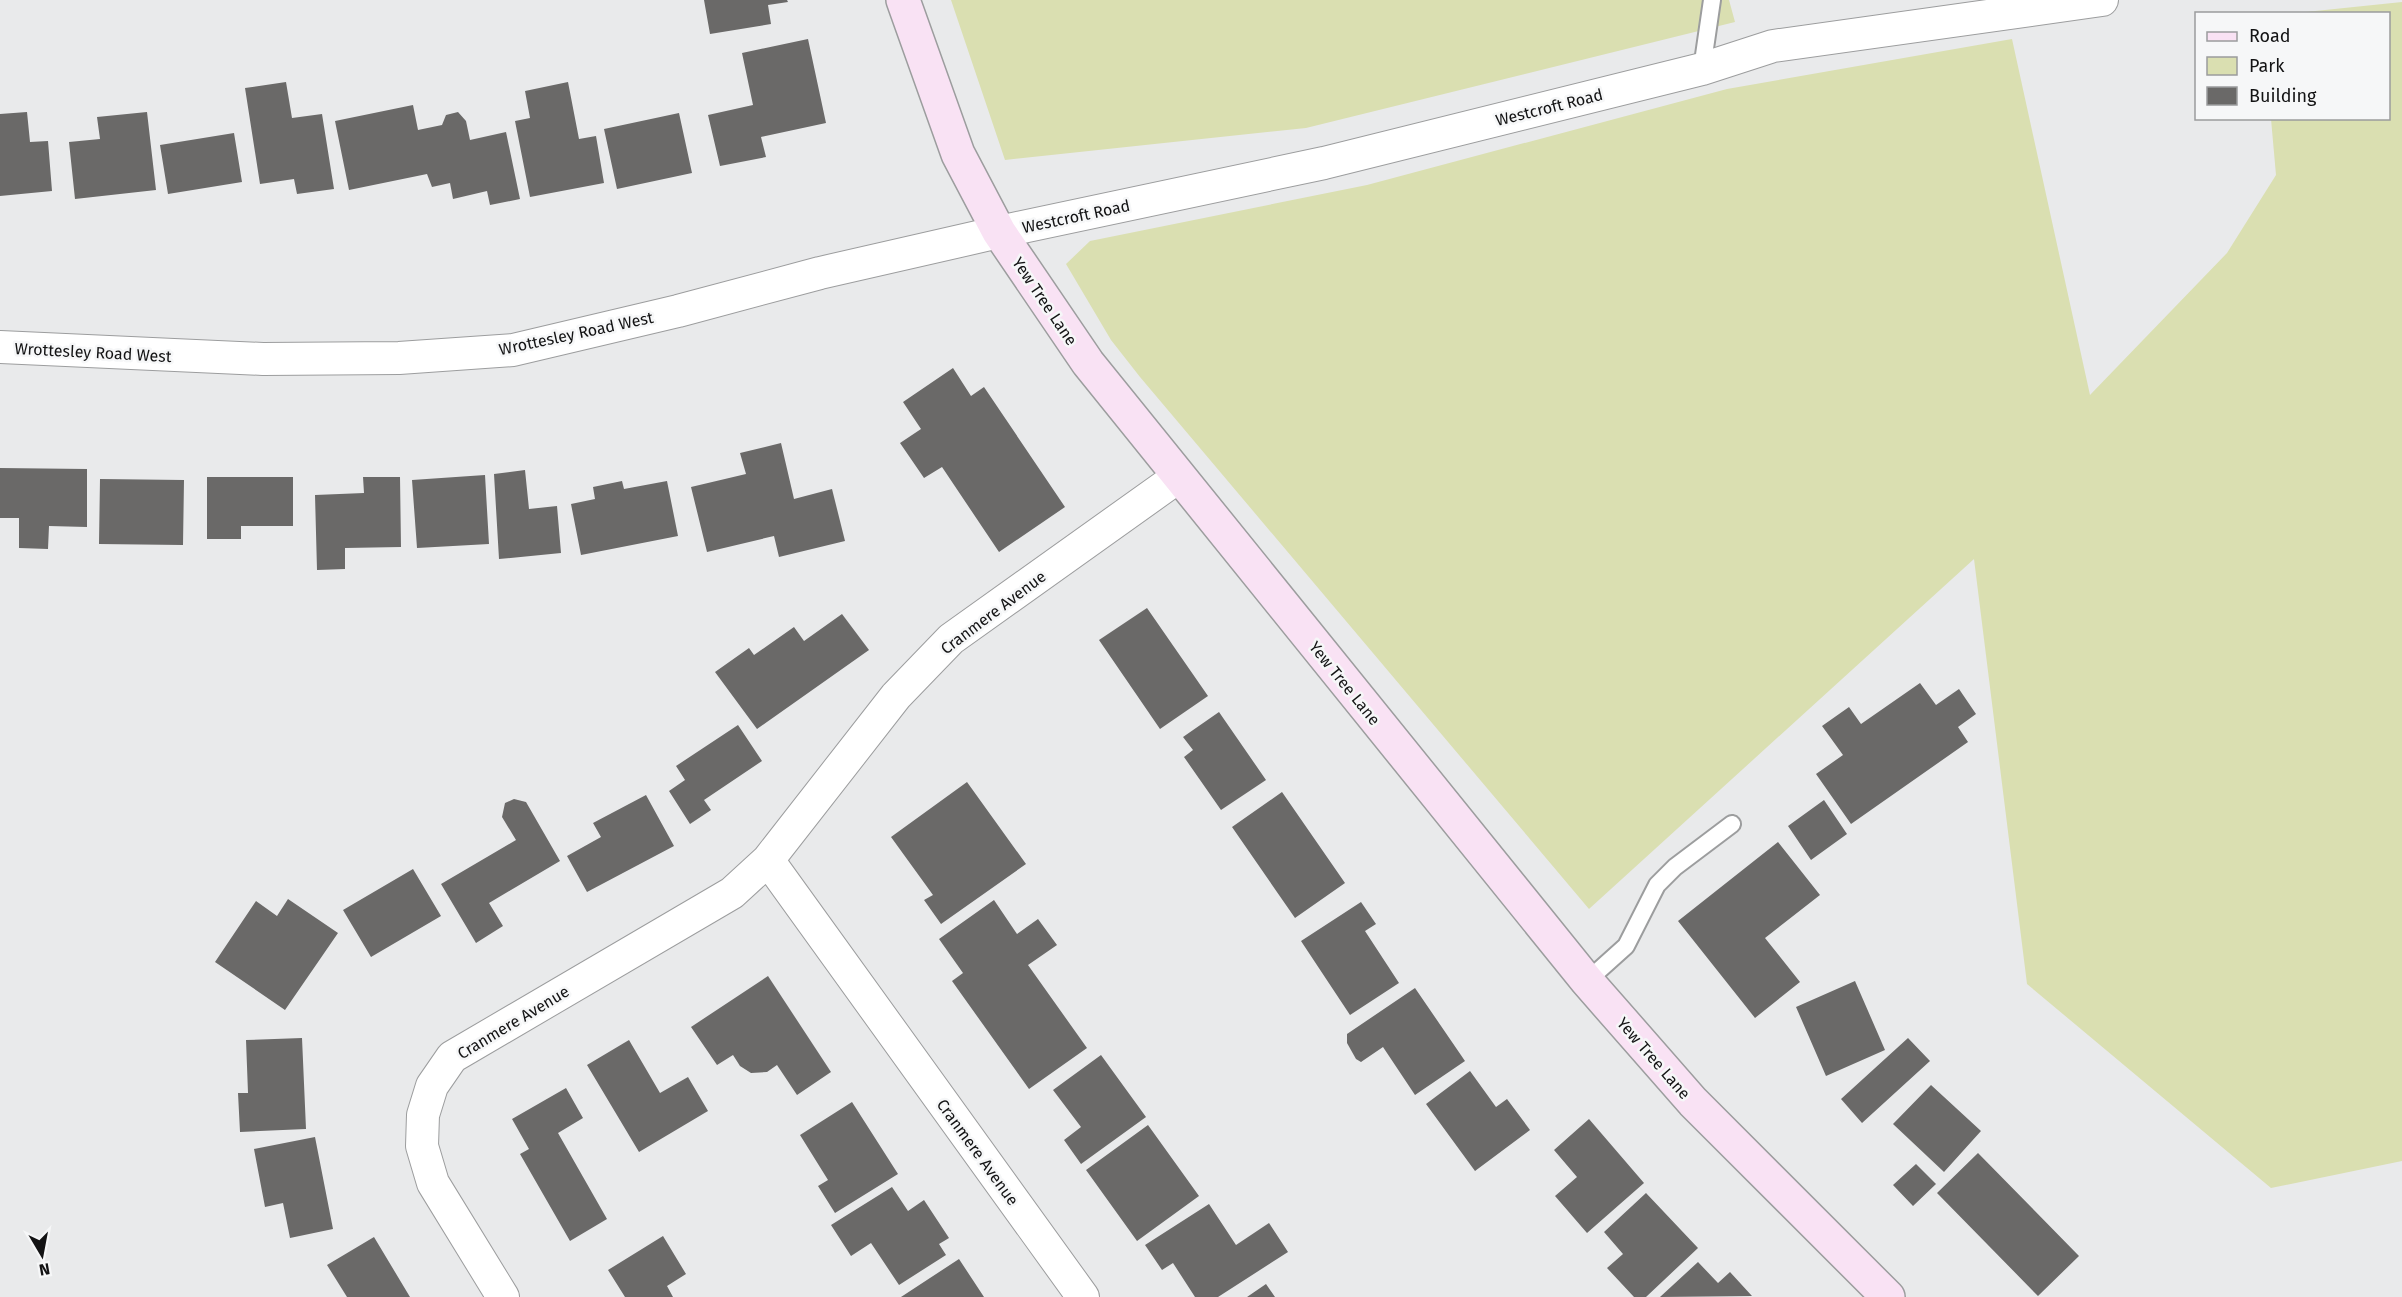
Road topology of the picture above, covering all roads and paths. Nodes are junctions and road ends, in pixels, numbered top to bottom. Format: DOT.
graph roads {
  1 [pos="903,0"];
  2 [pos="1712,0"];
  3 [pos="2102,0"];
  4 [pos="1702,69"];
  5 [pos="999,232"];
  6 [pos="0,347"];
  7 [pos="1178,477"];
  8 [pos="1732,824"];
  9 [pos="768,860"];
  10 [pos="1587,981"];
  11 [pos="503,1297"];
  12 [pos="1083,1297"];
  13 [pos="1888,1297"];
  1 -- 5 [label="street, Yew Tree Lane"];
  2 -- 4 [label="lane"];
  3 -- 4 [label="street, Westcroft Road"];
  4 -- 5 [label="street, Westcroft Road"];
  5 -- 6 [label="street, Wrottesley Road West"];
  5 -- 7 [label="street, Yew Tree Lane"];
  7 -- 9 [label="street, Cranmere Avenue"];
  7 -- 10 [label="street, Yew Tree Lane"];
  8 -- 10 [label="lane"];
  9 -- 11 [label="street, Cranmere Avenue"];
  9 -- 12 [label="street, Cranmere Avenue"];
  10 -- 13 [label="street, Yew Tree Lane"];
}
